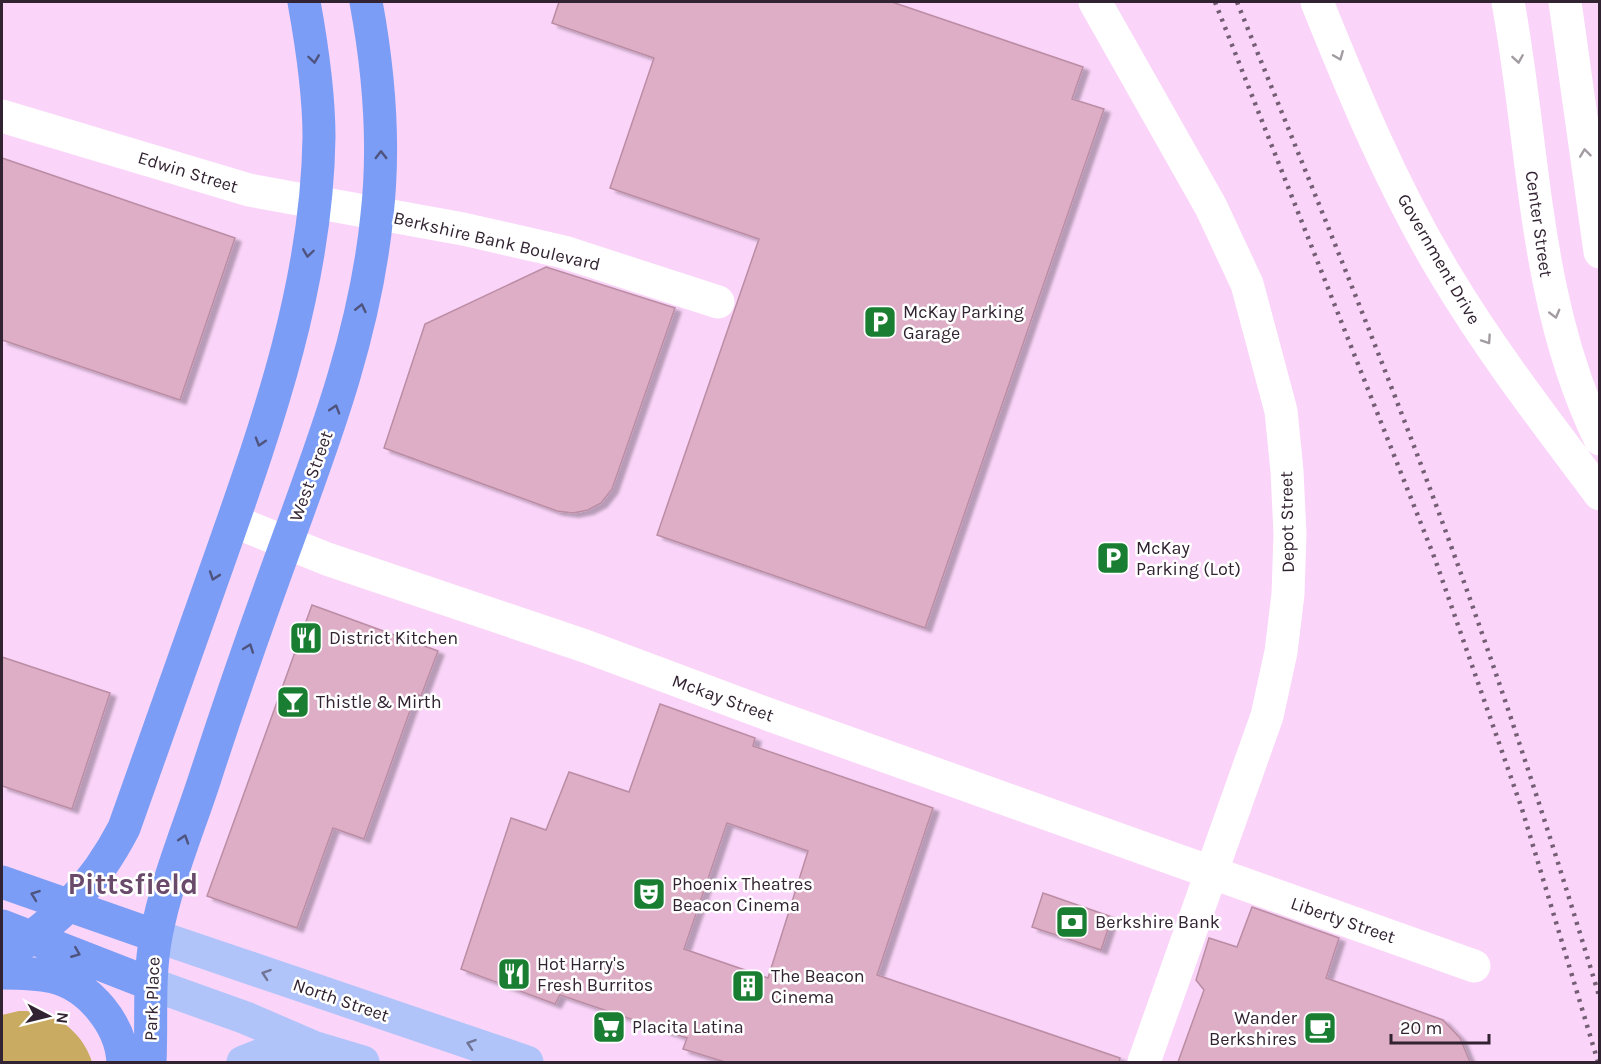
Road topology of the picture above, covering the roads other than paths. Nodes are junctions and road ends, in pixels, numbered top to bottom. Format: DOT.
graph roads {
  1 [pos="304,2"];
  2 [pos="366,2"];
  3 [pos="1095,2"];
  4 [pos="1317,2"];
  5 [pos="1508,2"];
  6 [pos="1564,2"];
  7 [pos="2,116"];
  8 [pos="316,202"];
  9 [pos="378,213"];
  10 [pos="1599,252"];
  11 [pos="718,302"];
  12 [pos="1599,439"];
  13 [pos="1599,494"];
  14 [pos="233,521"];
  15 [pos="287,543"];
  16 [pos="1213,874"];
  17 [pos="2,882"];
  18 [pos="68,907"];
  19 [pos="2,926"];
  20 [pos="156,936"];
  21 [pos="33,937"];
  22 [pos="2,960"];
  23 [pos="1474,966"];
  24 [pos="2,973"];
  25 [pos="151,984"];
  26 [pos="314,1047"];
  27 [pos="123,1062"];
  28 [pos="150,1062"];
  29 [pos="243,1062"];
  30 [pos="363,1062"];
  31 [pos="527,1062"];
  32 [pos="1144,1062"];
  1 -- 8 [label="highway, one-way"];
  9 -- 2 [label="highway, West Street, one-way"];
  3 -- 16 [label="street, Depot Street"];
  4 -- 13 [label="street, Government Drive, one-way"];
  5 -- 12 [label="street, Center Street, one-way"];
  10 -- 6 [label="street, one-way"];
  7 -- 8 [label="street, Edwin Street"];
  8 -- 9 [label="street, Edwin Street"];
  8 -- 14 [label="highway, one-way"];
  9 -- 11 [label="street, Berkshire Bank Boulevard"];
  15 -- 9 [label="highway, West Street, one-way"];
  14 -- 15 [label="street, Mckay Street"];
  14 -- 18 [label="highway, one-way"];
  15 -- 16 [label="street, Mckay Street"];
  20 -- 15 [label="highway, West Street, one-way"];
  16 -- 23 [label="street, Liberty Street"];
  16 -- 32 [label="street, Depot Street"];
  18 -- 17 [label="highway, one-way"];
  18 -- 20 [label="highway"];
  18 -- 21 [label="highway"];
  19 -- 21 [label="highway"];
  20 -- 25 [label="highway, Park Place"];
  31 -- 20 [label="main road, North Street, one-way"];
  21 -- 22 [label="highway"];
  21 -- 25 [label="highway, one-way"];
  24 -- 27 [label="highway, Park Place"];
  25 -- 26 [label="main road"];
  25 -- 28 [label="highway, Park Place"];
  26 -- 29 [label="main road"];
  26 -- 30 [label="main road"];
}
